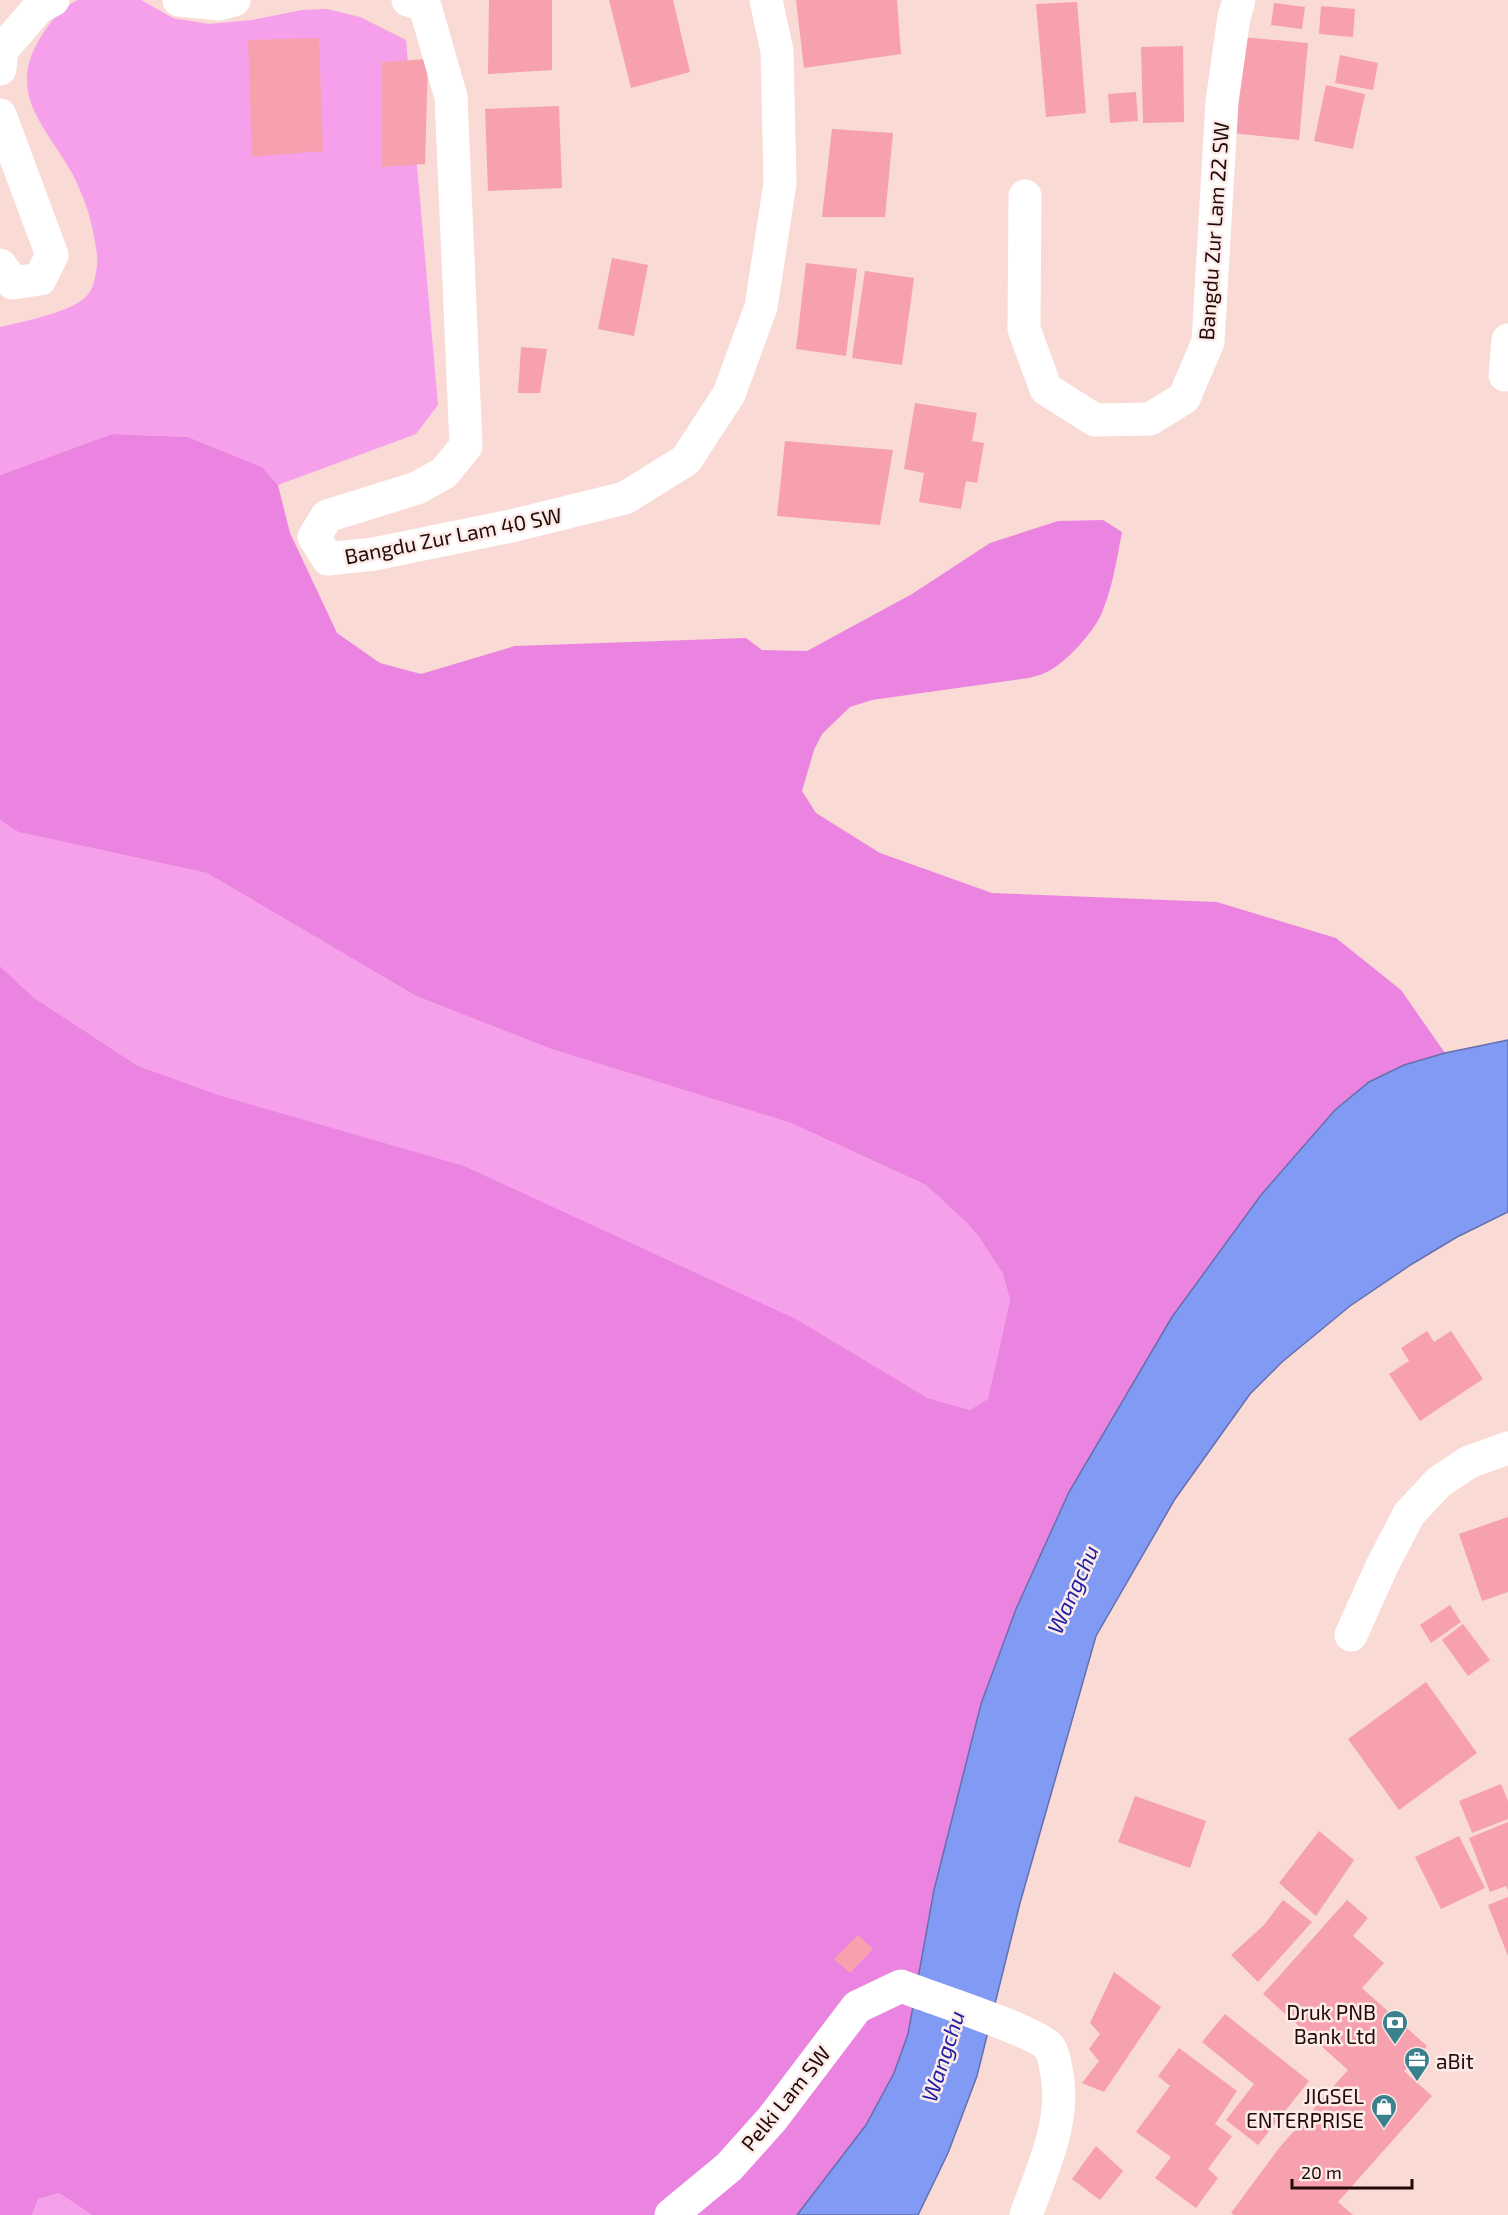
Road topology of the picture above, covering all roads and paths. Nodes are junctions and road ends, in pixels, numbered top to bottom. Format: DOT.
graph roads {
  1 [pos="53,0"];
  2 [pos="179,0"];
  3 [pos="234,0"];
  4 [pos="408,0"];
  5 [pos="766,0"];
  6 [pos="1239,0"];
  7 [pos="0,69"];
  8 [pos="0,115"];
  9 [pos="1025,196"];
  10 [pos="0,265"];
  11 [pos="1508,340"];
  12 [pos="1505,375"];
  13 [pos="1508,1448"];
  14 [pos="1351,1635"];
  15 [pos="671,2215"];
  16 [pos="1026,2215"];
  1 -- 7 [label="street"];
  2 -- 3 [label="street"];
  4 -- 5 [label="street, Bangdu Zur Lam 40 SW"];
  6 -- 9 [label="street, Bangdu Zur Lam 22 SW"];
  8 -- 10 [label="street"];
  11 -- 12 [label="street"];
  13 -- 14 [label="street"];
  15 -- 16 [label="street, Pelki Lam SW"];
}
